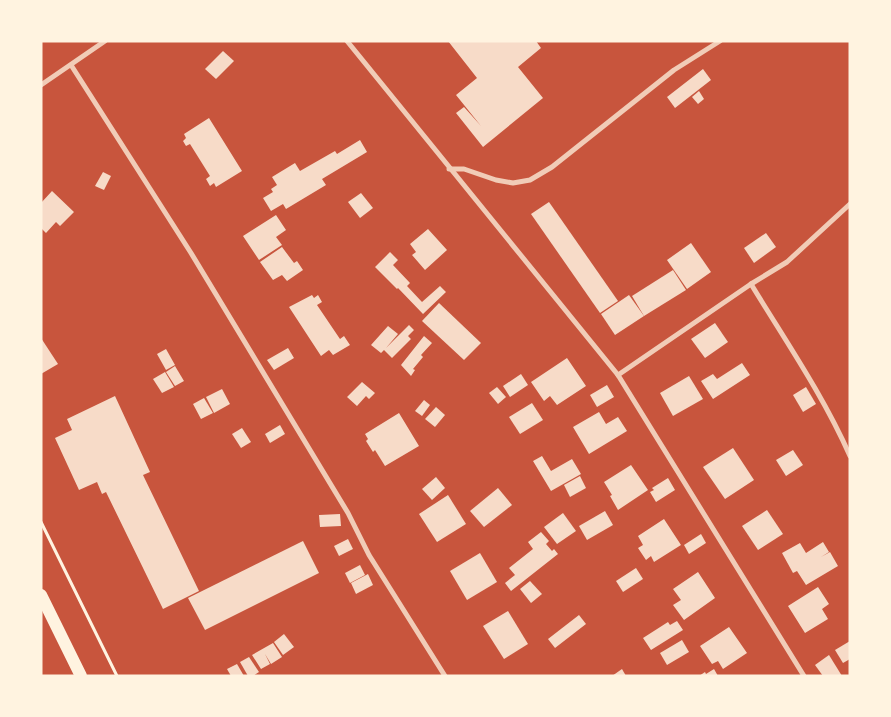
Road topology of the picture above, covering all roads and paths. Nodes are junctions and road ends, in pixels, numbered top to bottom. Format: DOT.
graph roads {
  1 [pos="105,41"];
  2 [pos="347,41"];
  3 [pos="720,41"];
  4 [pos="72,65"];
  5 [pos="41,86"];
  6 [pos="449,169"];
  7 [pos="850,204"];
  8 [pos="751,284"];
  9 [pos="618,375"];
  10 [pos="850,456"];
  11 [pos="41,522"];
  12 [pos="41,595"];
  13 [pos="81,676"];
  14 [pos="117,676"];
  15 [pos="445,676"];
  16 [pos="804,676"];
  1 -- 4 [label="street"];
  2 -- 6 [label="street"];
  3 -- 6 [label="street"];
  4 -- 5 [label="street"];
  4 -- 15 [label="street"];
  6 -- 9 [label="street"];
  7 -- 8 [label="street"];
  8 -- 9 [label="street"];
  8 -- 10 [label="street"];
  9 -- 16 [label="street"];
  11 -- 14 [label="path"];
  12 -- 13 [label="main road"];
}
